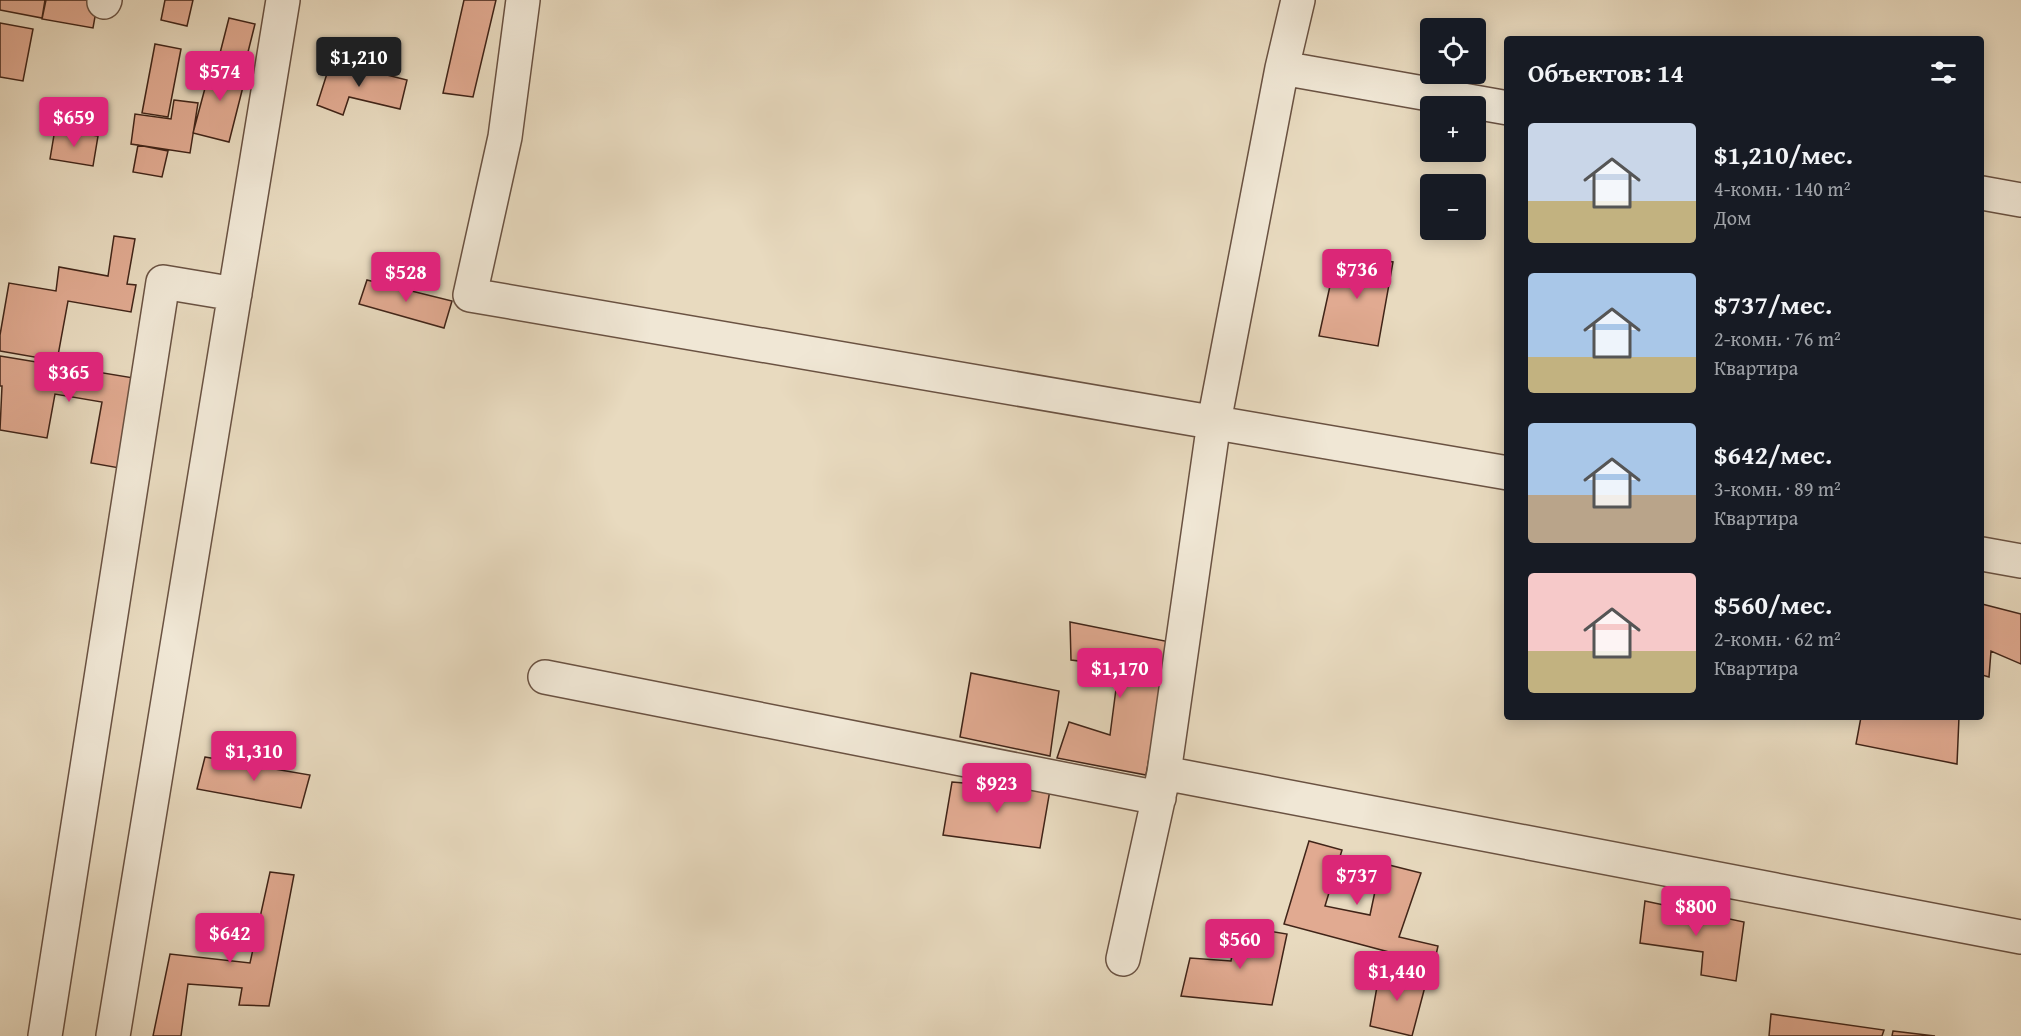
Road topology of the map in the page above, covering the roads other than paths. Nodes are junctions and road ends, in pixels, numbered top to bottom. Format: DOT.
graph roads {
  1 [pos="283,0"];
  2 [pos="523,0"];
  3 [pos="1298,0"];
  4 [pos="1282,68"];
  5 [pos="1504,107"];
  6 [pos="1984,193"];
  7 [pos="2021,200"];
  8 [pos="235,294"];
  9 [pos="1214,422"];
  10 [pos="1504,472"];
  11 [pos="1984,555"];
  12 [pos="2021,561"];
  13 [pos="544,677"];
  14 [pos="1162,786"];
  15 [pos="2021,937"];
  16 [pos="1123,959"];
  17 [pos="45,1036"];
  18 [pos="113,1036"];
  1 -- 8 [label="street"];
  2 -- 9 [label="street"];
  3 -- 4 [label="street"];
  4 -- 5 [label="street"];
  4 -- 9 [label="street"];
  6 -- 7 [label="street"];
  8 -- 17 [label="street"];
  8 -- 18 [label="street"];
  9 -- 10 [label="street"];
  9 -- 14 [label="street"];
  11 -- 12 [label="street"];
  13 -- 14 [label="street"];
  14 -- 15 [label="street"];
  14 -- 16 [label="street"];
}
